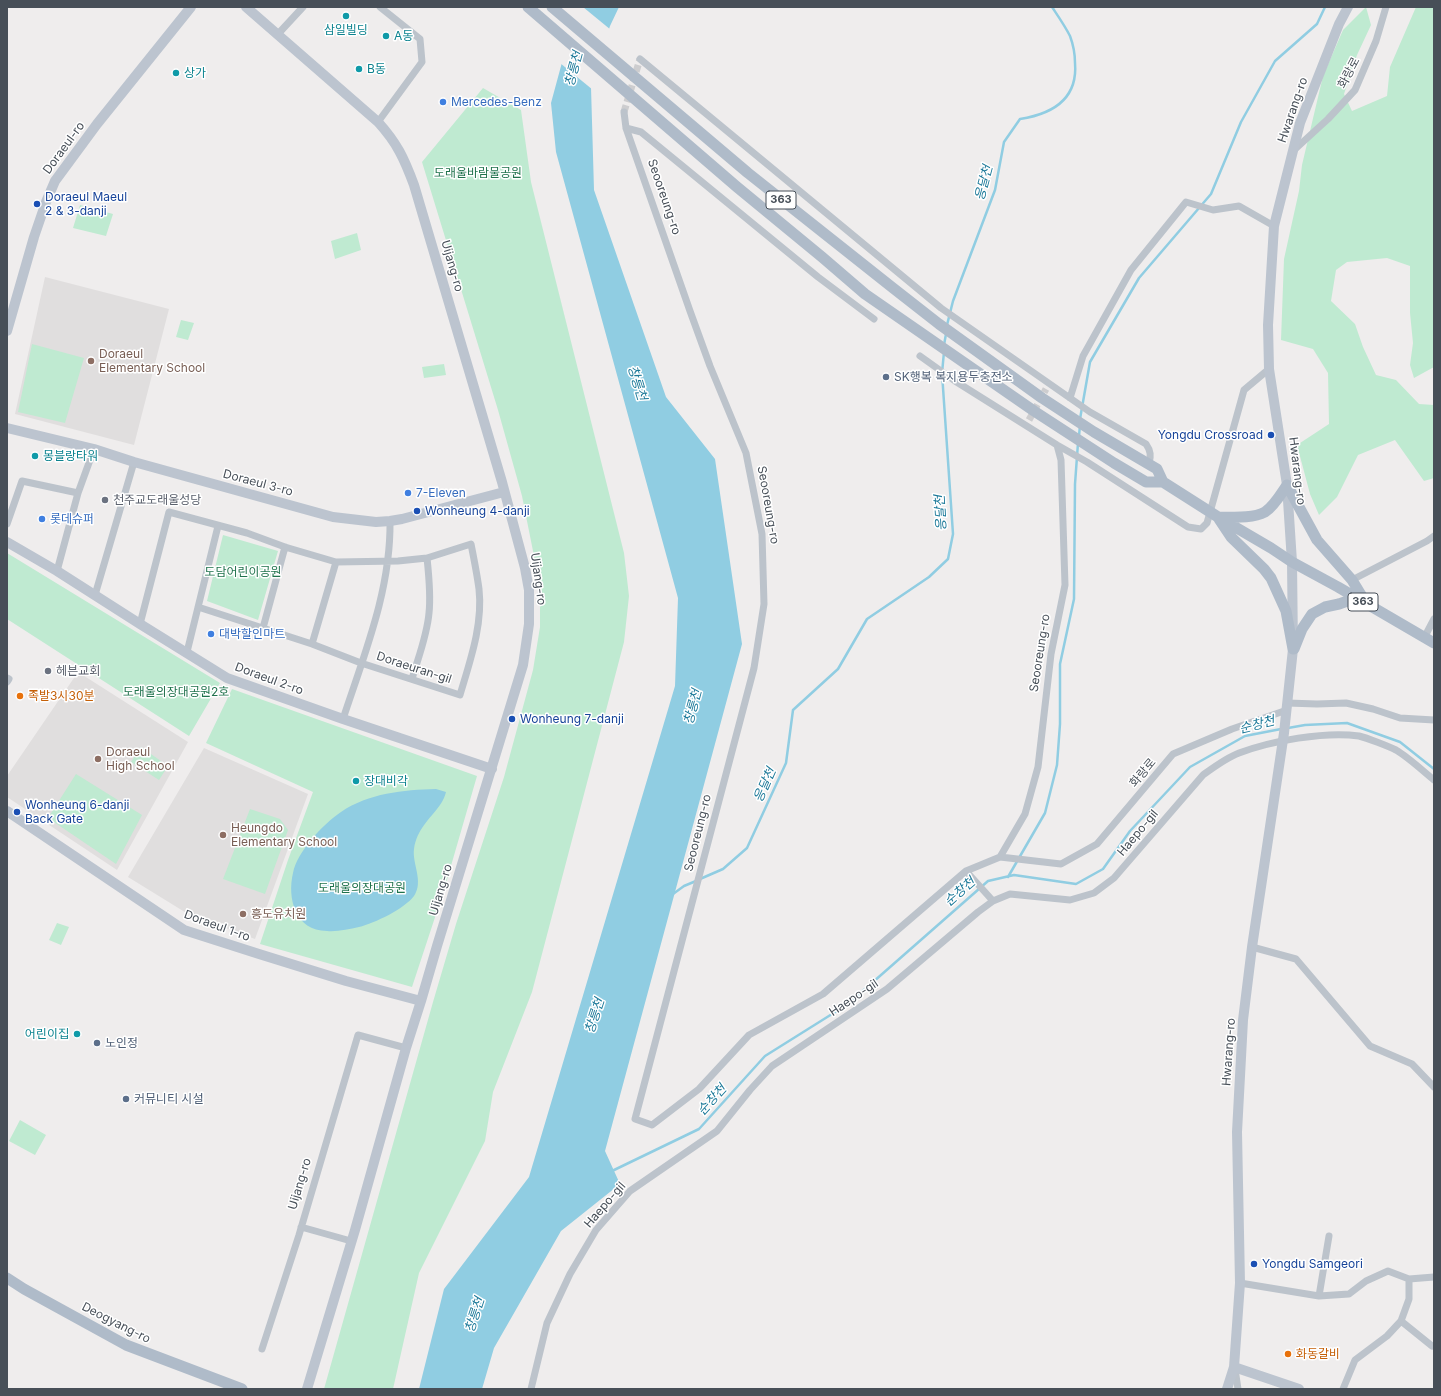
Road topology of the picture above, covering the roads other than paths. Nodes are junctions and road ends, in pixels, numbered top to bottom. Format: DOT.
graph roads {
  1 [pos="191,7"];
  2 [pos="246,7"];
  3 [pos="302,7"];
  4 [pos="380,7"];
  5 [pos="518,7"];
  6 [pos="552,7"];
  7 [pos="1348,7"];
  8 [pos="1386,7"];
  9 [pos="534,12"];
  10 [pos="278,34"];
  11 [pos="640,59"];
  12 [pos="624,112"];
  13 [pos="378,122"];
  14 [pos="626,128"];
  15 [pos="1292,151"];
  16 [pos="1274,226"];
  17 [pos="874,319"];
  18 [pos="7,331"];
  19 [pos="920,356"];
  20 [pos="1269,369"];
  21 [pos="1073,400"];
  22 [pos="7,428"];
  23 [pos="1057,446"];
  24 [pos="94,449"];
  25 [pos="134,462"];
  26 [pos="1149,464"];
  27 [pos="1163,482"];
  28 [pos="1287,486"];
  29 [pos="504,492"];
  30 [pos="78,493"];
  31 [pos="1214,515"];
  32 [pos="390,521"];
  33 [pos="7,524"];
  34 [pos="218,526"];
  35 [pos="1434,536"];
  36 [pos="7,542"];
  37 [pos="285,547"];
  38 [pos="427,558"];
  39 [pos="336,562"];
  40 [pos="387,562"];
  41 [pos="1292,562"];
  42 [pos="57,571"];
  43 [pos="1352,580"];
  44 [pos="95,595"];
  45 [pos="1356,598"];
  46 [pos="1366,604"];
  47 [pos="198,607"];
  48 [pos="1434,619"];
  49 [pos="140,624"];
  50 [pos="263,628"];
  51 [pos="1429,640"];
  52 [pos="312,644"];
  53 [pos="1293,649"];
  54 [pos="187,652"];
  55 [pos="361,663"];
  56 [pos="7,678"];
  57 [pos="412,679"];
  58 [pos="7,682"];
  59 [pos="1286,711"];
  60 [pos="343,719"];
  61 [pos="1434,720"];
  62 [pos="1283,737"];
  63 [pos="492,769"];
  64 [pos="1434,780"];
  65 [pos="7,811"];
  66 [pos="1002,856"];
  67 [pos="966,871"];
  68 [pos="990,899"];
  69 [pos="1252,947"];
  70 [pos="421,1001"];
  71 [pos="406,1048"];
  72 [pos="1434,1087"];
  73 [pos="301,1226"];
  74 [pos="1329,1236"];
  75 [pos="351,1241"];
  76 [pos="1434,1276"];
  77 [pos="7,1278"];
  78 [pos="1409,1279"];
  79 [pos="1240,1283"];
  80 [pos="1319,1296"];
  81 [pos="1401,1321"];
  82 [pos="1432,1346"];
  83 [pos="262,1349"];
  84 [pos="1234,1367"];
  85 [pos="242,1389"];
  86 [pos="307,1389"];
  87 [pos="531,1389"];
  88 [pos="1227,1389"];
  89 [pos="1238,1389"];
  90 [pos="1299,1389"];
  91 [pos="1342,1389"];
  1 -- 18 [label="street, Doraeul-ro"];
  2 -- 10 [label="street, Uijang-ro"];
  3 -- 10 [label="street"];
  4 -- 13 [label="street"];
  5 -- 9 [label="main road"];
  6 -- 26 [label="main road, 363"];
  7 -- 15 [label="street, Hwarang-ro"];
  8 -- 15 [label="street, 화랑로"];
  9 -- 27 [label="main road, 363"];
  10 -- 13 [label="street, Uijang-ro"];
  11 -- 21 [label="street"];
  12 -- 14 [label="street, Seooreung-ro"];
  13 -- 29 [label="street, Uijang-ro"];
  14 -- 17 [label="street"];
  14 -- 67 [label="street, Seooreung-ro"];
  15 -- 16 [label="street, Hwarang-ro"];
  16 -- 20 [label="street, Hwarang-ro"];
  16 -- 21 [label="street"];
  19 -- 23 [label="street"];
  20 -- 28 [label="street, Hwarang-ro"];
  20 -- 31 [label="street"];
  21 -- 26 [label="street"];
  22 -- 24 [label="street, Doraeul 3-ro"];
  23 -- 31 [label="street"];
  23 -- 66 [label="street, Seooreung-ro"];
  24 -- 25 [label="street, Doraeul 3-ro"];
  24 -- 30 [label="street"];
  25 -- 32 [label="street, Doraeul 3-ro"];
  25 -- 44 [label="street"];
  26 -- 27 [label="main road, 363"];
  27 -- 31 [label="main road, 363"];
  28 -- 31 [label="main road"];
  28 -- 41 [label="street, Hwarang-ro"];
  28 -- 43 [label="main road"];
  29 -- 32 [label="street, Doraeul 3-ro"];
  29 -- 63 [label="street, Uijang-ro"];
  30 -- 33 [label="street"];
  30 -- 42 [label="street"];
  31 -- 41 [label="main road, 363"];
  31 -- 53 [label="main road"];
  32 -- 40 [label="street, Doraeuran-gil"];
  34 -- 37 [label="street, Doraeuran-gil"];
  34 -- 47 [label="street"];
  34 -- 49 [label="street, Doraeuran-gil"];
  35 -- 43 [label="street"];
  36 -- 42 [label="street, Doraeul 2-ro"];
  37 -- 39 [label="street, Doraeuran-gil"];
  37 -- 50 [label="street"];
  38 -- 40 [label="street, Doraeuran-gil"];
  38 -- 57 [label="street"];
  38 -- 57 [label="street, Doraeuran-gil"];
  39 -- 40 [label="street, Doraeuran-gil"];
  39 -- 52 [label="street"];
  40 -- 55 [label="street, Doraeuran-gil"];
  41 -- 45 [label="main road, 363"];
  41 -- 53 [label="street, Hwarang-ro"];
  42 -- 44 [label="street, Doraeul 2-ro"];
  43 -- 46 [label="main road"];
  44 -- 49 [label="street, Doraeul 2-ro"];
  45 -- 46 [label="main road, 363"];
  45 -- 53 [label="main road"];
  46 -- 51 [label="main road, 363"];
  47 -- 50 [label="street, Doraeuran-gil"];
  47 -- 54 [label="street"];
  48 -- 51 [label="street"];
  49 -- 54 [label="street, Doraeul 2-ro"];
  50 -- 52 [label="street, Doraeuran-gil"];
  52 -- 55 [label="street, Doraeuran-gil"];
  53 -- 59 [label="street, Hwarang-ro"];
  54 -- 60 [label="street, Doraeul 2-ro"];
  55 -- 57 [label="street, Doraeuran-gil"];
  55 -- 60 [label="street, Doraeuran-gil"];
  56 -- 58 [label="street"];
  59 -- 61 [label="street"];
  59 -- 62 [label="street, Hwarang-ro"];
  59 -- 66 [label="street, 화랑로"];
  60 -- 63 [label="street, Doraeul 2-ro"];
  62 -- 64 [label="street"];
  62 -- 68 [label="street, Haepo-gil"];
  62 -- 69 [label="street, Hwarang-ro"];
  63 -- 70 [label="street, Uijang-ro"];
  65 -- 70 [label="street, Doraeul 1-ro"];
  66 -- 67 [label="street, Seooreung-ro"];
  67 -- 68 [label="street"];
  68 -- 87 [label="street, Haepo-gil"];
  69 -- 72 [label="street"];
  69 -- 79 [label="street, Hwarang-ro"];
  70 -- 71 [label="street, Uijang-ro"];
  71 -- 73 [label="street, Uijang-ro"];
  71 -- 75 [label="street, Uijang-ro"];
  73 -- 75 [label="street, Uijang-ro"];
  73 -- 83 [label="street, Uijang-ro"];
  74 -- 80 [label="street"];
  75 -- 86 [label="street, Uijang-ro"];
  76 -- 78 [label="street"];
  77 -- 85 [label="main road, Deogyang-ro"];
  78 -- 80 [label="street"];
  78 -- 81 [label="street"];
  79 -- 80 [label="street"];
  79 -- 84 [label="street, Hwarang-ro"];
  81 -- 82 [label="street"];
  81 -- 91 [label="street"];
  84 -- 88 [label="street, Hwarang-ro"];
  84 -- 89 [label="street, Hwarang-ro"];
  84 -- 90 [label="street"];
}
